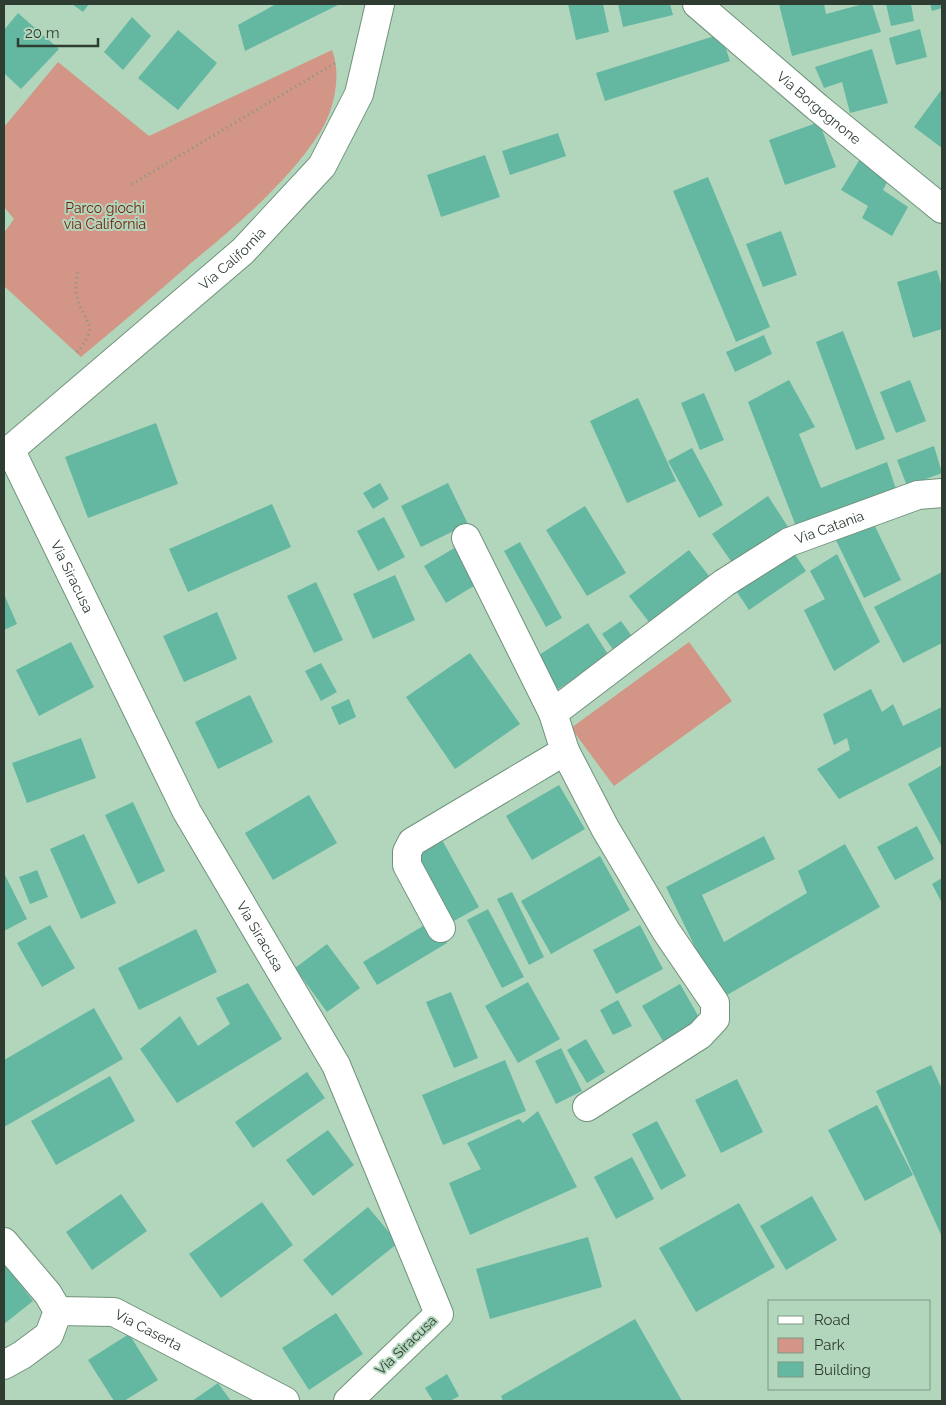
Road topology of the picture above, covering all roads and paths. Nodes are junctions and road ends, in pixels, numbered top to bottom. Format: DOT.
graph roads {
  1 [pos="380,4"];
  2 [pos="697,4"];
  3 [pos="337,62"];
  4 [pos="132,184"];
  5 [pos="942,209"];
  6 [pos="78,269"];
  7 [pos="77,352"];
  8 [pos="7,452"];
  9 [pos="942,493"];
  10 [pos="466,538"];
  11 [pos="553,713"];
  12 [pos="565,751"];
  13 [pos="441,928"];
  14 [pos="587,1107"];
  15 [pos="4,1242"];
  16 [pos="58,1311"];
  17 [pos="4,1365"];
  18 [pos="285,1401"];
  19 [pos="348,1401"];
  1 -- 8 [label="street, Via California"];
  2 -- 5 [label="street, Via Borgognone"];
  3 -- 4 [label="path"];
  6 -- 7 [label="path"];
  8 -- 19 [label="street, Via Siracusa"];
  9 -- 11 [label="street, Via Catania"];
  10 -- 11 [label="street"];
  11 -- 12 [label="street"];
  12 -- 13 [label="street"];
  12 -- 14 [label="street"];
  15 -- 16 [label="street"];
  16 -- 17 [label="street"];
  16 -- 18 [label="street, Via Caserta"];
}
